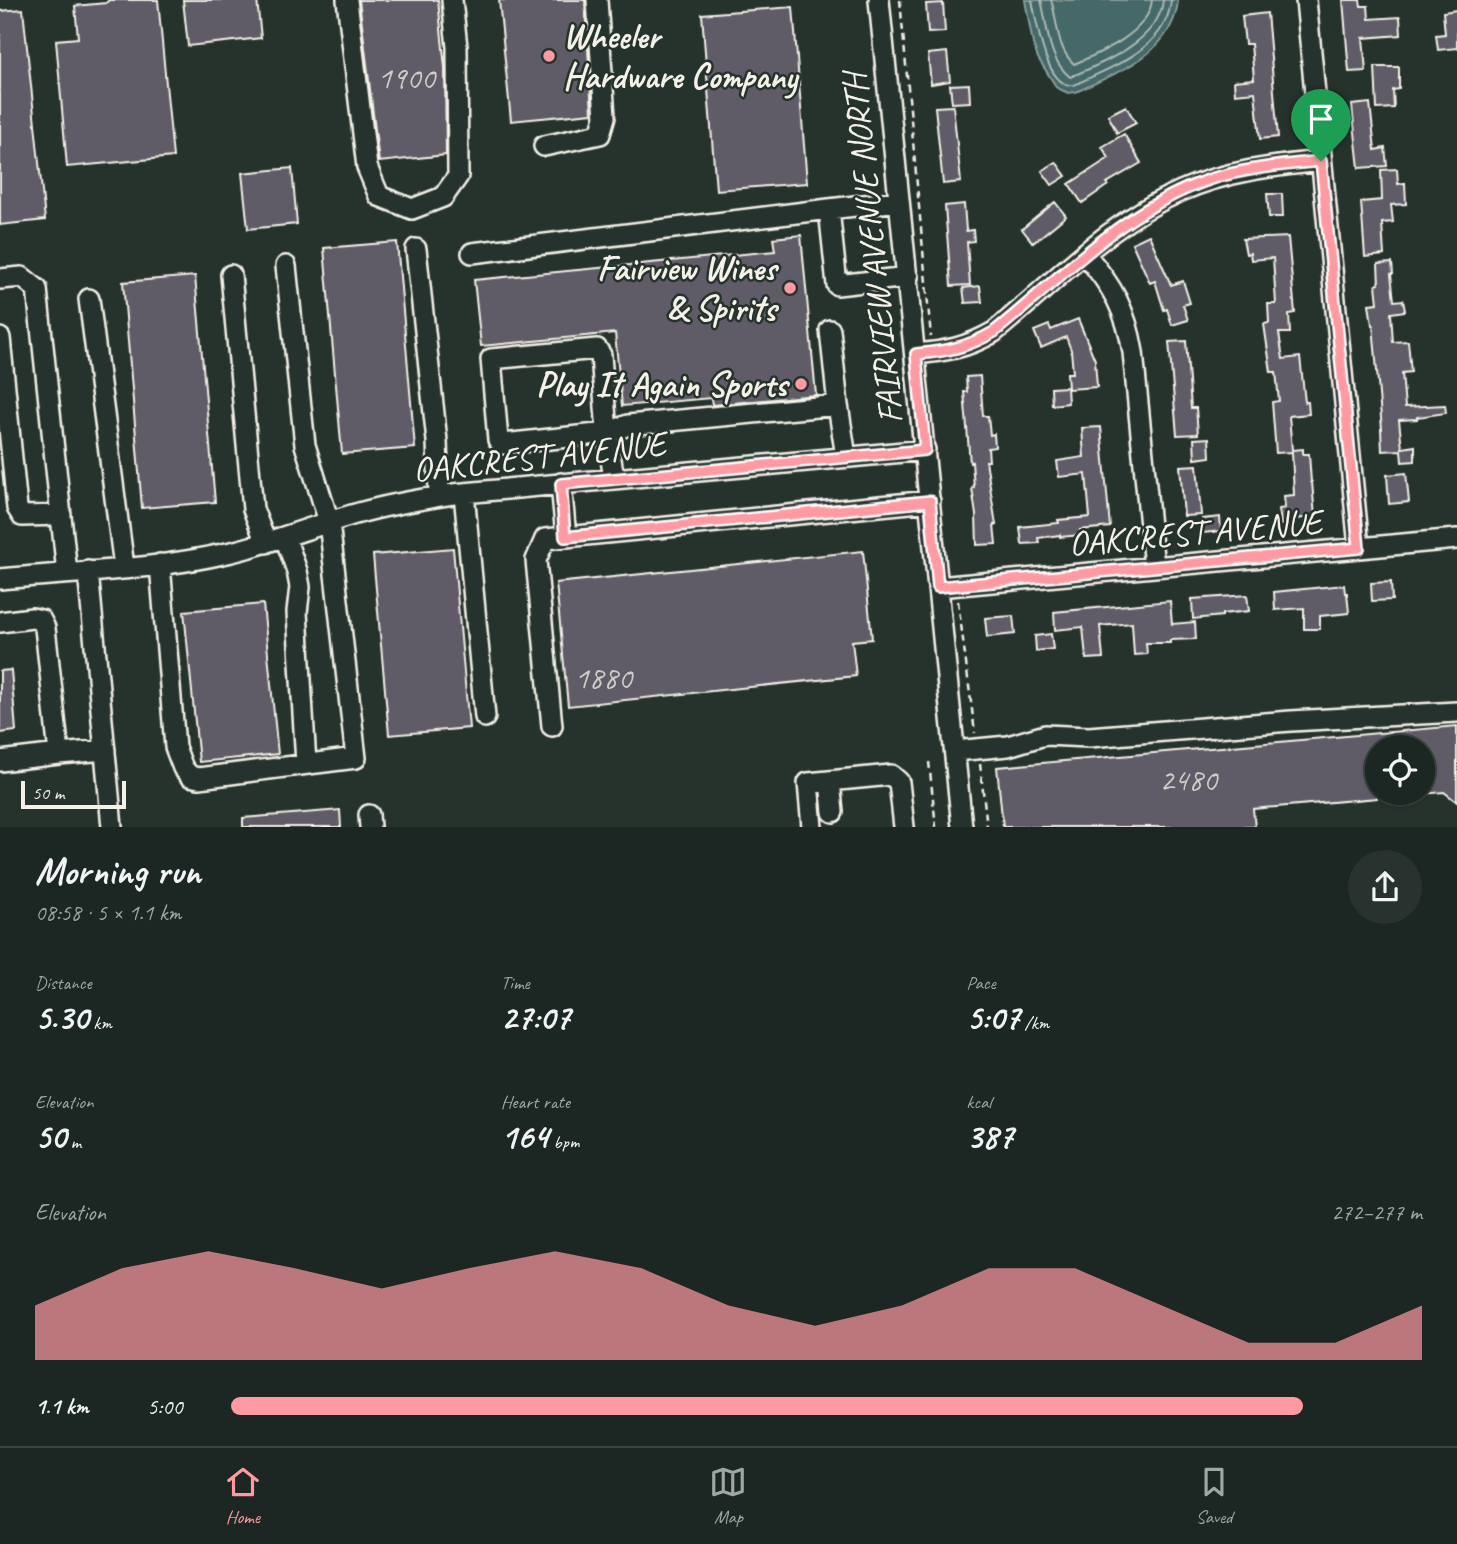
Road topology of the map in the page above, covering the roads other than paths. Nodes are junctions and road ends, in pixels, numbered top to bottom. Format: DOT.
graph roads {
  1 [pos="346,0"];
  2 [pos="452,0"];
  3 [pos="597,0"];
  4 [pos="879,0"];
  5 [pos="1306,0"];
  6 [pos="544,146"];
  7 [pos="1321,161"];
  8 [pos="899,201"];
  9 [pos="829,209"];
  10 [pos="416,249"];
  11 [pos="472,253"];
  12 [pos="1085,254"];
  13 [pos="286,266"];
  14 [pos="231,275"];
  15 [pos="908,277"];
  16 [pos="0,279"];
  17 [pos="89,299"];
  18 [pos="830,331"];
  19 [pos="0,338"];
  20 [pos="923,353"];
  21 [pos="838,405"];
  22 [pos="607,433"];
  23 [pos="925,450"];
  24 [pos="846,457"];
  25 [pos="614,479"];
  26 [pos="561,484"];
  27 [pos="464,493"];
  28 [pos="439,496"];
  29 [pos="930,501"];
  30 [pos="61,514"];
  31 [pos="329,522"];
  32 [pos="565,537"];
  33 [pos="1457,539"];
  34 [pos="276,540"];
  35 [pos="1359,548"];
  36 [pos="160,564"];
  37 [pos="124,567"];
  38 [pos="1154,567"];
  39 [pos="88,571"];
  40 [pos="67,573"];
  41 [pos="0,579"];
  42 [pos="947,586"];
  43 [pos="0,622"];
  44 [pos="1457,712"];
  45 [pos="485,717"];
  46 [pos="552,726"];
  47 [pos="105,750"];
  48 [pos="955,751"];
  49 [pos="59,754"];
  50 [pos="0,761"];
  51 [pos="306,764"];
  52 [pos="830,781"];
  53 [pos="833,812"];
  54 [pos="112,827"];
  55 [pos="812,827"];
  56 [pos="904,827"];
  57 [pos="962,827"];
  1 -- 2 [label="street"];
  3 -- 6 [label="street"];
  4 -- 8 [label="street, FAIRVIEW AVENUE NORTH"];
  5 -- 7 [label="street"];
  7 -- 12 [label="street"];
  7 -- 35 [label="street"];
  8 -- 9 [label="street"];
  8 -- 15 [label="street, FAIRVIEW AVENUE NORTH"];
  9 -- 11 [label="street"];
  9 -- 15 [label="street"];
  10 -- 28 [label="street"];
  12 -- 20 [label="street"];
  12 -- 38 [label="street"];
  13 -- 31 [label="street"];
  14 -- 34 [label="street"];
  15 -- 20 [label="street, FAIRVIEW AVENUE NORTH"];
  16 -- 30 [label="street"];
  17 -- 37 [label="street"];
  18 -- 21 [label="street"];
  19 -- 30 [label="street"];
  20 -- 23 [label="street, FAIRVIEW AVENUE NORTH"];
  21 -- 22 [label="street"];
  21 -- 24 [label="street"];
  22 -- 22 [label="street"];
  22 -- 25 [label="street"];
  23 -- 24 [label="street, OAKCREST AVENUE"];
  23 -- 29 [label="street, FAIRVIEW AVENUE NORTH"];
  24 -- 25 [label="street, OAKCREST AVENUE"];
  25 -- 26 [label="street, OAKCREST AVENUE"];
  26 -- 27 [label="street, OAKCREST AVENUE"];
  26 -- 32 [label="street"];
  27 -- 28 [label="street, OAKCREST AVENUE"];
  27 -- 45 [label="street"];
  28 -- 31 [label="street, OAKCREST AVENUE"];
  29 -- 32 [label="street"];
  29 -- 42 [label="street, FAIRVIEW AVENUE NORTH"];
  30 -- 40 [label="street"];
  31 -- 34 [label="street, OAKCREST AVENUE"];
  31 -- 51 [label="street"];
  32 -- 46 [label="street"];
  33 -- 35 [label="street, OAKCREST AVENUE"];
  34 -- 36 [label="street, OAKCREST AVENUE"];
  34 -- 51 [label="street"];
  35 -- 38 [label="street, OAKCREST AVENUE"];
  36 -- 37 [label="street, OAKCREST AVENUE"];
  36 -- 51 [label="street"];
  37 -- 39 [label="street, OAKCREST AVENUE"];
  38 -- 42 [label="street, OAKCREST AVENUE"];
  39 -- 40 [label="street, OAKCREST AVENUE"];
  39 -- 47 [label="street"];
  40 -- 41 [label="street, OAKCREST AVENUE"];
  42 -- 48 [label="street, FAIRVIEW AVENUE NORTH"];
  43 -- 49 [label="street"];
  44 -- 48 [label="street"];
  47 -- 49 [label="street"];
  47 -- 54 [label="street"];
  48 -- 57 [label="street, FAIRVIEW AVENUE NORTH"];
  49 -- 50 [label="street"];
  52 -- 53 [label="street"];
  52 -- 55 [label="street"];
  52 -- 56 [label="street"];
}
